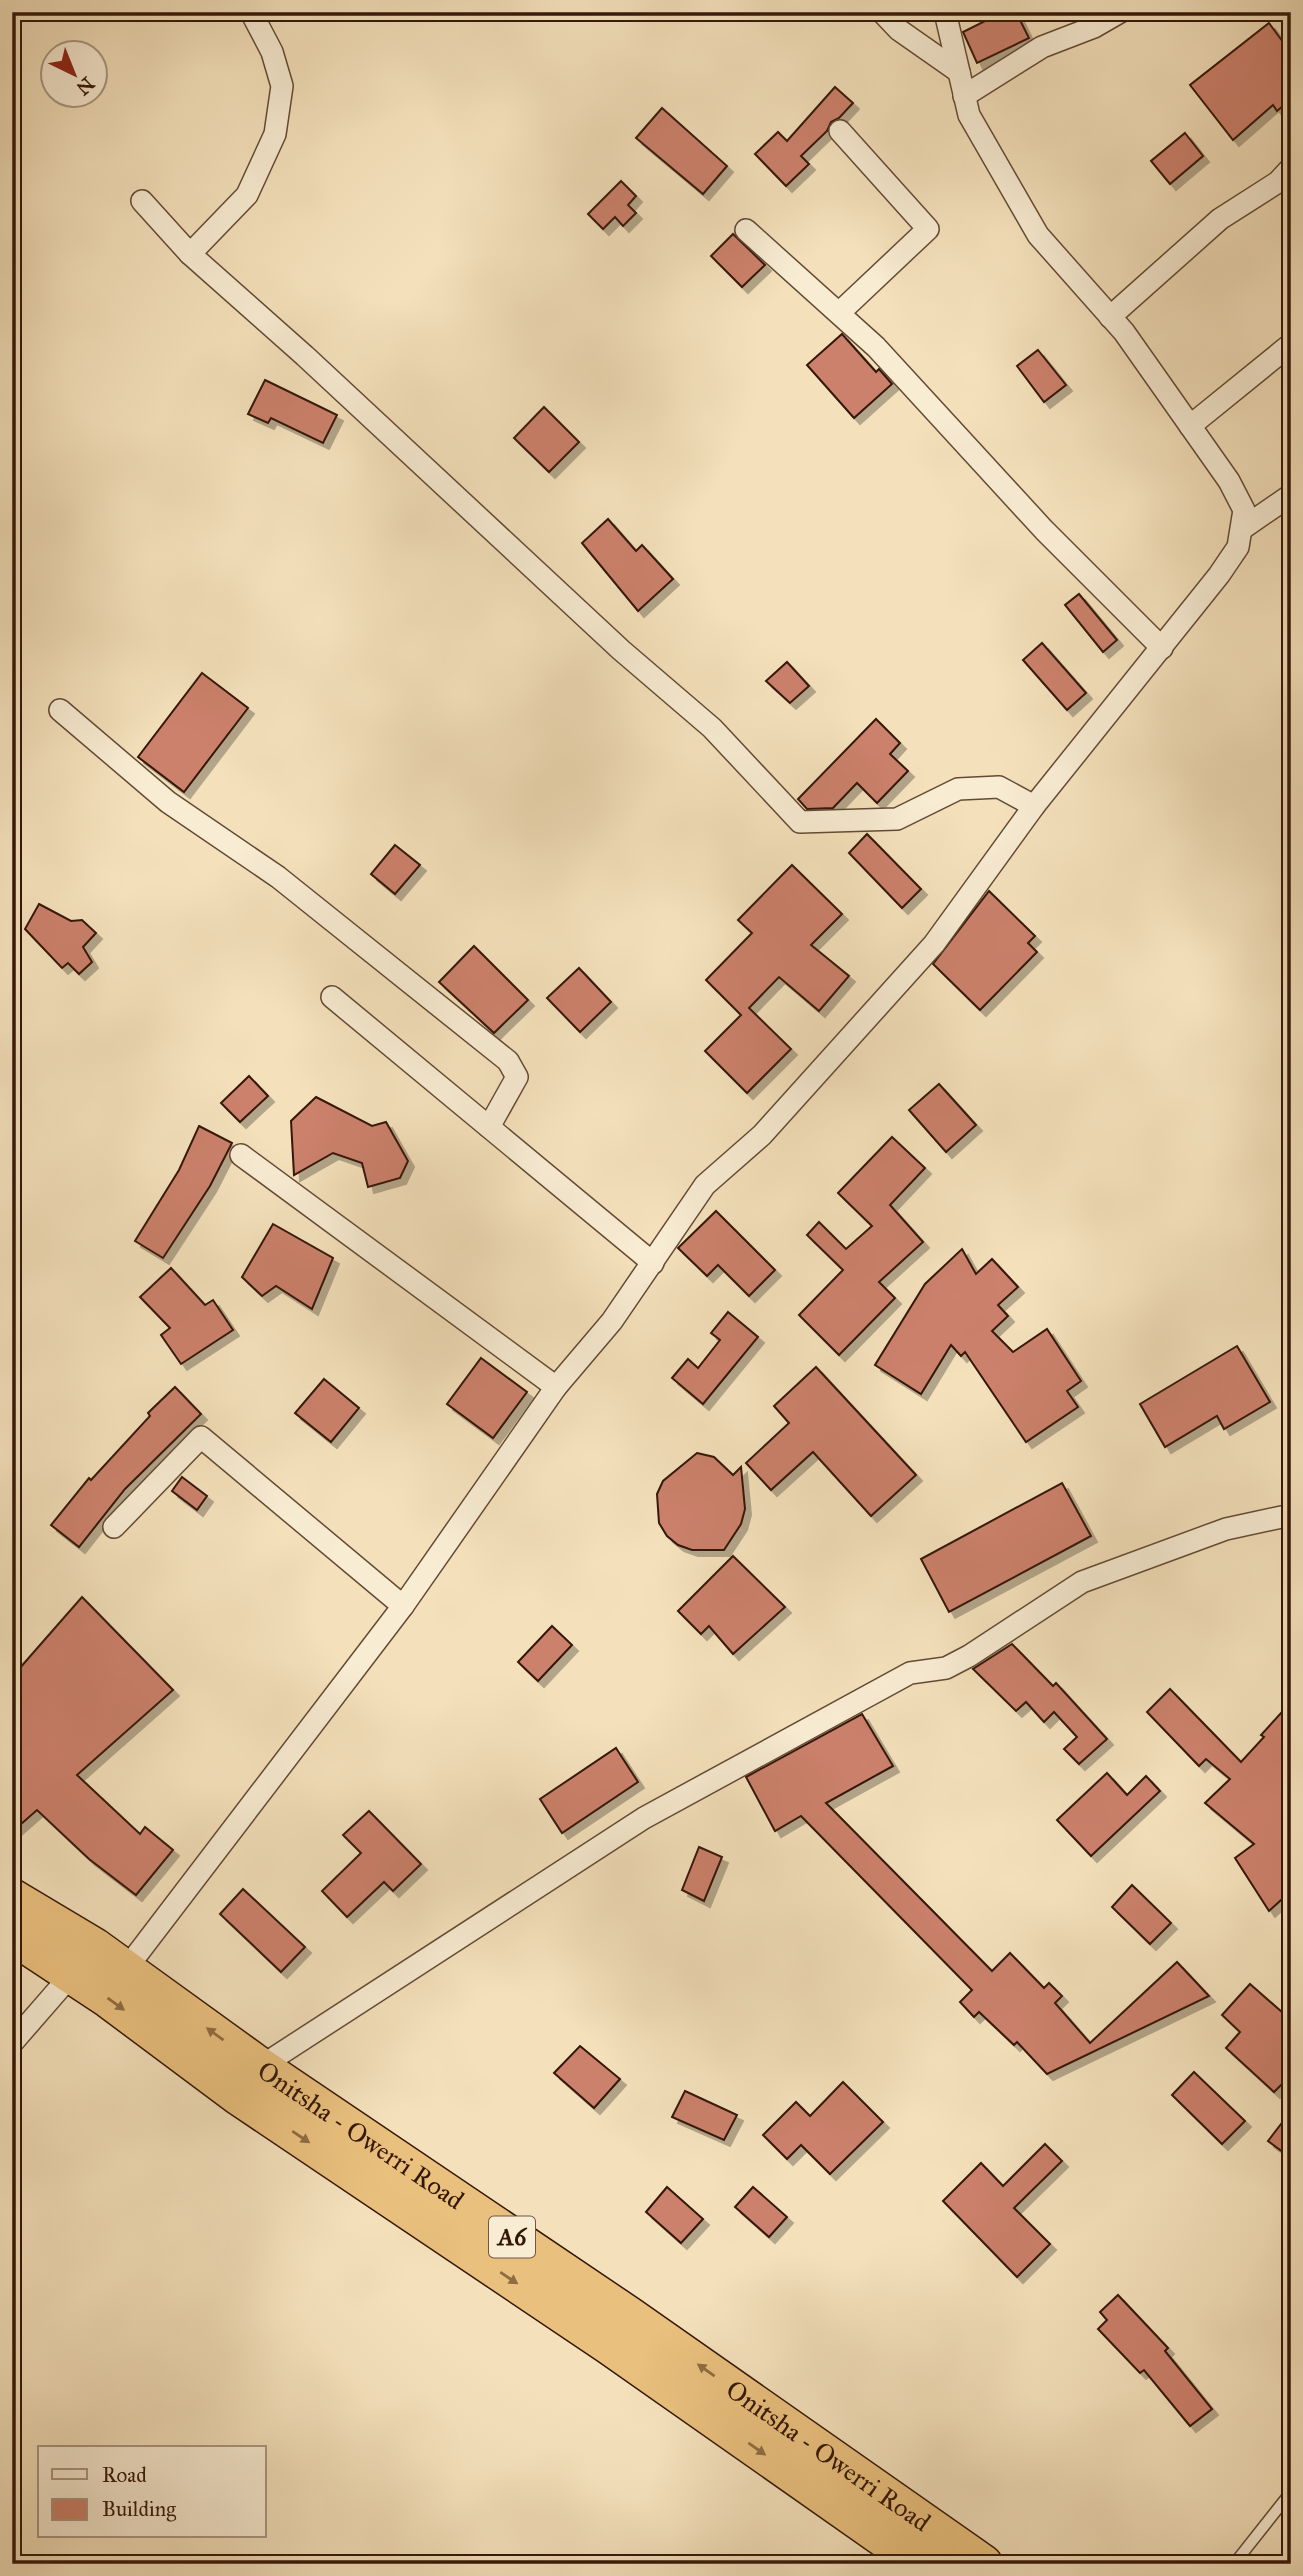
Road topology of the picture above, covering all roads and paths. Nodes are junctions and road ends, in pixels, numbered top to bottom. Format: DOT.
graph roads {
  1 [pos="251,12"];
  2 [pos="882,12"];
  3 [pos="946,12"];
  4 [pos="1121,12"];
  5 [pos="959,72"];
  6 [pos="964,96"];
  7 [pos="840,131"];
  8 [pos="1291,168"];
  9 [pos="142,201"];
  10 [pos="746,230"];
  11 [pos="190,254"];
  12 [pos="839,313"];
  13 [pos="1110,317"];
  14 [pos="1291,344"];
  15 [pos="1190,426"];
  16 [pos="1291,495"];
  17 [pos="1243,528"];
  18 [pos="1161,648"];
  19 [pos="60,710"];
  20 [pos="1034,806"];
  21 [pos="332,997"];
  22 [pos="489,1127"];
  23 [pos="241,1155"];
  24 [pos="653,1263"];
  25 [pos="556,1387"];
  26 [pos="1291,1515"];
  27 [pos="114,1527"];
  28 [pos="403,1606"];
  29 [pos="12,1898"];
  30 [pos="12,1934"];
  31 [pos="127,1969"];
  32 [pos="72,1974"];
  33 [pos="12,2043"];
  34 [pos="260,2067"];
  35 [pos="1291,2492"];
  36 [pos="921,2564"];
  37 [pos="983,2564"];
  38 [pos="1234,2564"];
  1 -- 11 [label="street"];
  2 -- 5 [label="street"];
  3 -- 5 [label="street"];
  4 -- 6 [label="street"];
  5 -- 6 [label="street"];
  6 -- 13 [label="street"];
  7 -- 12 [label="street"];
  8 -- 13 [label="street"];
  9 -- 11 [label="street"];
  10 -- 12 [label="street"];
  11 -- 20 [label="street"];
  12 -- 18 [label="street"];
  13 -- 15 [label="street"];
  14 -- 15 [label="street"];
  15 -- 17 [label="street"];
  16 -- 17 [label="street"];
  17 -- 18 [label="street"];
  18 -- 20 [label="street"];
  19 -- 22 [label="street"];
  20 -- 24 [label="street"];
  21 -- 22 [label="street"];
  22 -- 24 [label="street"];
  23 -- 25 [label="street"];
  24 -- 25 [label="street"];
  25 -- 28 [label="street"];
  26 -- 34 [label="street"];
  27 -- 28 [label="street"];
  28 -- 31 [label="street"];
  29 -- 31 [label="highway, Onitsha - Owerri Road / A6"];
  30 -- 32 [label="highway, Onitsha - Owerri Road / A6"];
  34 -- 31 [label="highway, Onitsha - Owerri Road / A6, one-way"];
  32 -- 33 [label="street"];
  32 -- 36 [label="highway, Onitsha - Owerri Road / A6, one-way"];
  37 -- 34 [label="highway, Onitsha - Owerri Road / A6, one-way"];
  35 -- 38 [label="lane"];
}
